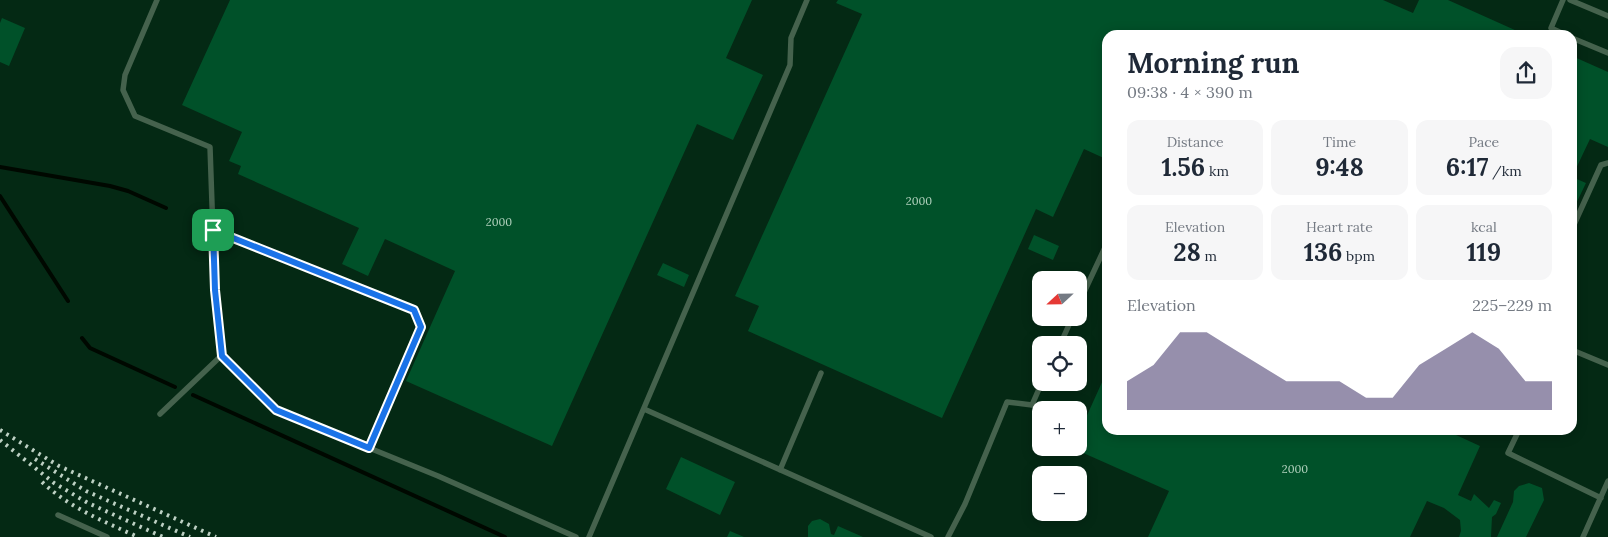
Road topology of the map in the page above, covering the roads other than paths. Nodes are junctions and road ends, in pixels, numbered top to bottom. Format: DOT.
graph roads {
  1 [pos="157,0"];
  2 [pos="807,0"];
  3 [pos="1563,0"];
  4 [pos="1570,0"];
  5 [pos="1608,16"];
  6 [pos="1555,30"];
  7 [pos="1577,40"];
  8 [pos="1608,53"];
  9 [pos="1608,163"];
  10 [pos="1577,218"];
  11 [pos="213,230"];
  12 [pos="1102,254"];
  13 [pos="1088,284"];
  14 [pos="1577,352"];
  15 [pos="222,356"];
  16 [pos="1608,365"];
  17 [pos="821,373"];
  18 [pos="1038,391"];
  19 [pos="644,409"];
  20 [pos="160,414"];
  21 [pos="1517,435"];
  22 [pos="369,448"];
  23 [pos="780,470"];
  24 [pos="1608,481"];
  25 [pos="1600,498"];
  26 [pos="58,515"];
  27 [pos="107,537"];
  28 [pos="576,537"];
  29 [pos="589,537"];
  30 [pos="931,537"];
  31 [pos="948,537"];
  32 [pos="1583,537"];
  1 -- 11 [label="lane"];
  2 -- 19 [label="lane"];
  3 -- 6 [label="lane"];
  4 -- 5 [label="lane"];
  7 -- 8 [label="lane"];
  9 -- 10 [label="lane"];
  11 -- 15 [label="lane"];
  11 -- 22 [label="lane"];
  12 -- 13 [label="lane"];
  14 -- 16 [label="lane"];
  15 -- 20 [label="lane"];
  15 -- 22 [label="lane"];
  17 -- 23 [label="lane"];
  18 -- 31 [label="lane"];
  19 -- 23 [label="lane"];
  19 -- 29 [label="lane"];
  21 -- 25 [label="lane"];
  22 -- 28 [label="lane"];
  23 -- 30 [label="lane"];
  24 -- 25 [label="lane"];
  25 -- 32 [label="lane"];
  26 -- 27 [label="lane"];
}
